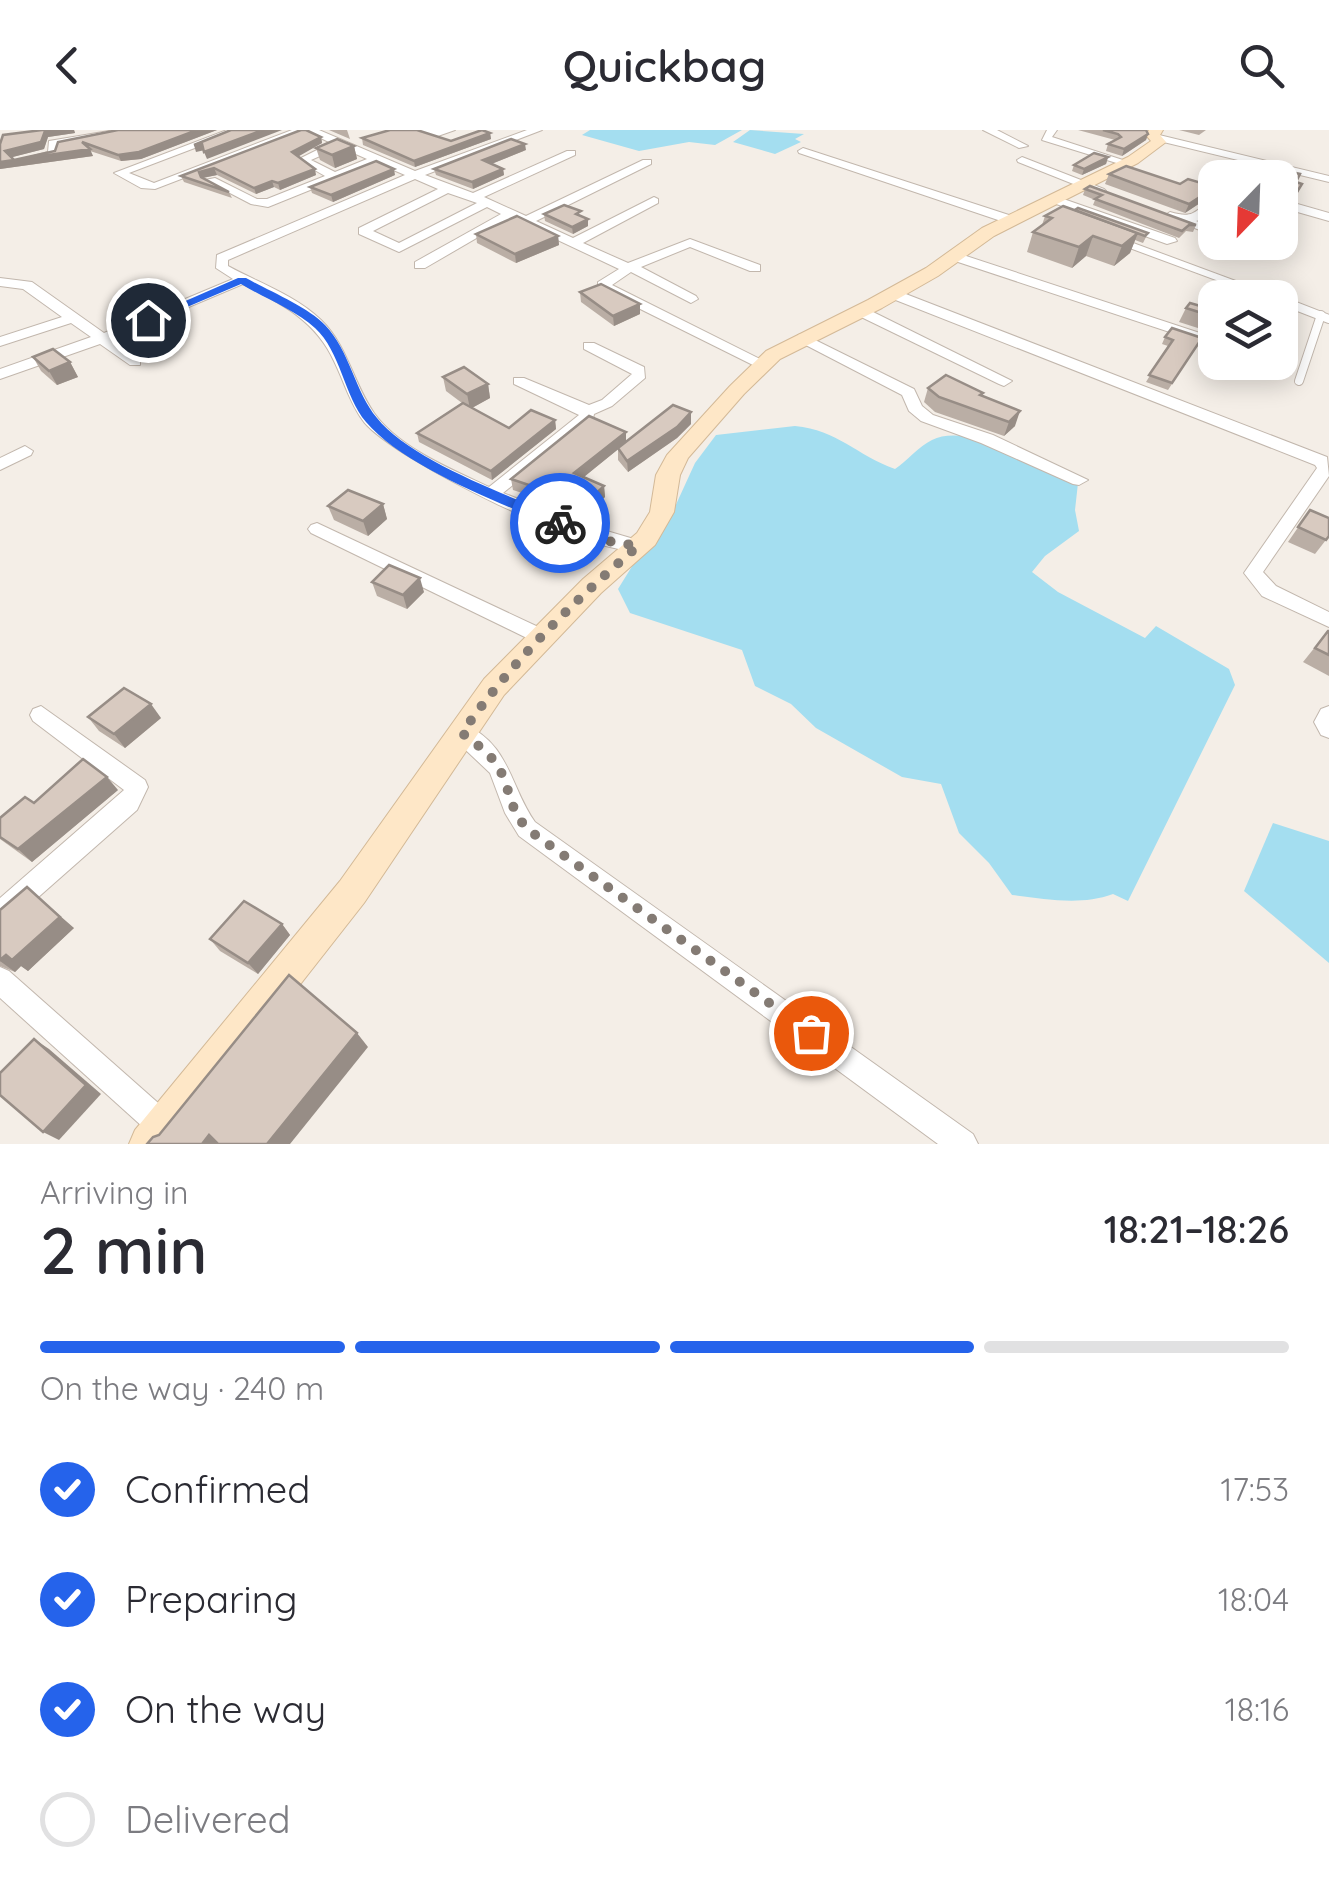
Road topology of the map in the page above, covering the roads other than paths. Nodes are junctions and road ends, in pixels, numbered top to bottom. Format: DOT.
graph roads {
  1 [pos="135,130"];
  2 [pos="237,130"];
  3 [pos="301,130"];
  4 [pos="310,130"];
  5 [pos="417,130"];
  6 [pos="450,130"];
  7 [pos="536,130"];
  8 [pos="988,130"];
  9 [pos="1052,130"];
  10 [pos="1150,133"];
  11 [pos="339,143"];
  12 [pos="1023,146"];
  13 [pos="803,150"];
  14 [pos="570,153"];
  15 [pos="376,159"];
  16 [pos="17,160"];
  17 [pos="1022,160"];
  18 [pos="647,162"];
  19 [pos="1126,163"];
  20 [pos="415,175"];
  21 [pos="334,176"];
  22 [pos="1329,179"];
  23 [pos="212,180"];
  24 [pos="1082,184"];
  25 [pos="446,189"];
  26 [pos="1116,196"];
  27 [pos="480,200"];
  28 [pos="654,201"];
  29 [pos="1150,209"];
  30 [pos="1298,209"];
  31 [pos="1037,211"];
  32 [pos="510,214"];
  33 [pos="1198,216"];
  34 [pos="1329,217"];
  35 [pos="526,221"];
  36 [pos="1184,221"];
  37 [pos="344,223"];
  38 [pos="1198,226"];
  39 [pos="1107,236"];
  40 [pos="1171,241"];
  41 [pos="573,243"];
  42 [pos="954,256"];
  43 [pos="420,265"];
  44 [pos="629,268"];
  45 [pos="755,268"];
  46 [pos="242,280"];
  47 [pos="1226,280"];
  48 [pos="0,282"];
  49 [pos="893,294"];
  50 [pos="691,299"];
  51 [pos="1298,307"];
  52 [pos="860,310"];
  53 [pos="1325,317"];
  54 [pos="72,318"];
  55 [pos="803,338"];
  56 [pos="1198,338"];
  57 [pos="101,339"];
  58 [pos="0,342"];
  59 [pos="589,346"];
  60 [pos="136,362"];
  61 [pos="763,366"];
  62 [pos="0,374"];
  63 [pos="519,380"];
  64 [pos="1299,380"];
  65 [pos="1004,381"];
  66 [pos="588,411"];
  67 [pos="25,451"];
  68 [pos="0,465"];
  69 [pos="1079,480"];
  70 [pos="490,494"];
  71 [pos="317,528"];
  72 [pos="638,546"];
  73 [pos="1329,620"];
  74 [pos="542,637"];
  75 [pos="1329,714"];
  76 [pos="41,715"];
  77 [pos="1329,728"];
  78 [pos="462,733"];
  79 [pos="0,914"];
  80 [pos="5,993"];
  81 [pos="157,1135"];
  82 [pos="963,1144"];
  1 -- 16 [label="street"];
  2 -- 3 [label="street"];
  4 -- 11 [label="street"];
  5 -- 6 [label="street"];
  7 -- 20 [label="street"];
  8 -- 12 [label="street"];
  9 -- 19 [label="street"];
  10 -- 19 [label="street"];
  10 -- 22 [label="street"];
  11 -- 15 [label="street"];
  11 -- 21 [label="street"];
  13 -- 31 [label="street"];
  14 -- 27 [label="street"];
  15 -- 20 [label="street"];
  15 -- 21 [label="street"];
  17 -- 24 [label="street"];
  18 -- 35 [label="street"];
  19 -- 24 [label="street"];
  20 -- 25 [label="street"];
  20 -- 37 [label="street"];
  21 -- 23 [label="street"];
  24 -- 26 [label="street"];
  24 -- 31 [label="street"];
  25 -- 27 [label="street"];
  25 -- 37 [label="street"];
  27 -- 32 [label="street"];
  27 -- 37 [label="street"];
  28 -- 41 [label="street"];
  29 -- 36 [label="street"];
  30 -- 34 [label="street"];
  31 -- 40 [label="street"];
  31 -- 42 [label="street"];
  32 -- 35 [label="street"];
  32 -- 43 [label="street"];
  33 -- 36 [label="street"];
  35 -- 41 [label="street"];
  36 -- 38 [label="street"];
  37 -- 46 [label="street"];
  39 -- 47 [label="lane"];
  41 -- 44 [label="street"];
  42 -- 49 [label="street"];
  42 -- 56 [label="street"];
  44 -- 45 [label="street"];
  44 -- 50 [label="street"];
  44 -- 61 [label="street"];
  46 -- 57 [label="street"];
  46 -- 70 [label="street"];
  48 -- 54 [label="street"];
  49 -- 52 [label="street"];
  49 -- 73 [label="street"];
  51 -- 53 [label="lane"];
  52 -- 55 [label="street"];
  52 -- 65 [label="street"];
  53 -- 64 [label="lane"];
  54 -- 57 [label="street"];
  54 -- 58 [label="street"];
  55 -- 61 [label="street"];
  55 -- 69 [label="street"];
  57 -- 60 [label="street"];
  57 -- 62 [label="street"];
  59 -- 66 [label="street"];
  61 -- 72 [label="street"];
  63 -- 66 [label="street"];
  66 -- 70 [label="street"];
  67 -- 68 [label="street"];
  70 -- 72 [label="street"];
  71 -- 74 [label="street"];
  72 -- 74 [label="street"];
  74 -- 78 [label="street"];
  75 -- 77 [label="street"];
  76 -- 79 [label="street"];
  78 -- 81 [label="street"];
  78 -- 82 [label="street"];
  80 -- 81 [label="street"];
}
